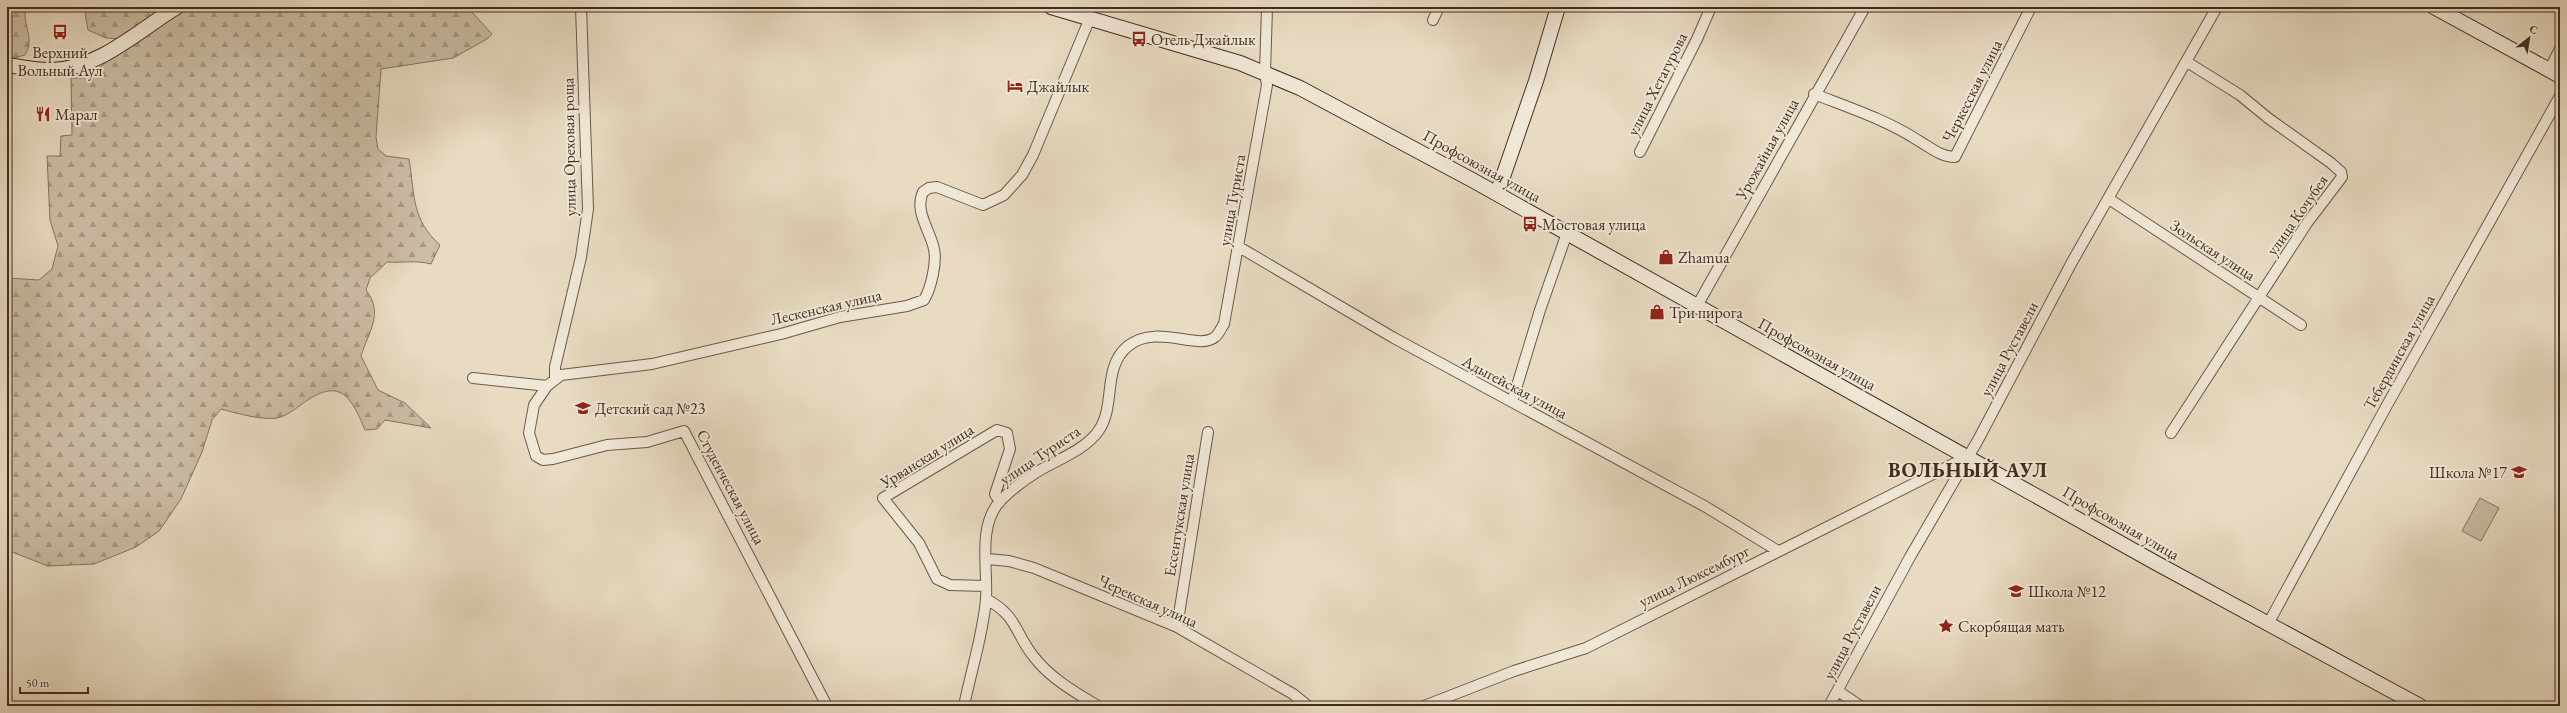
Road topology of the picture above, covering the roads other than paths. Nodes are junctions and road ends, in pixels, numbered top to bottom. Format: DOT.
graph roads {
  1 [pos="177,7"];
  2 [pos="581,7"];
  3 [pos="1051,7"];
  4 [pos="1267,7"];
  5 [pos="1439,7"];
  6 [pos="1558,7"];
  7 [pos="1711,7"];
  8 [pos="1865,7"];
  9 [pos="2031,7"];
  10 [pos="2217,7"];
  11 [pos="2434,7"];
  12 [pos="1090,18"];
  13 [pos="1432,20"];
  14 [pos="2560,49"];
  15 [pos="2187,62"];
  16 [pos="7,65"];
  17 [pos="1264,73"];
  18 [pos="2555,73"];
  19 [pos="1814,94"];
  20 [pos="2560,96"];
  21 [pos="1640,152"];
  22 [pos="1497,194"];
  23 [pos="2109,199"];
  24 [pos="1567,233"];
  25 [pos="1239,247"];
  26 [pos="2260,298"];
  27 [pos="1697,306"];
  28 [pos="2301,325"];
  29 [pos="473,378"];
  30 [pos="555,379"];
  31 [pos="547,386"];
  32 [pos="1512,402"];
  33 [pos="1208,432"];
  34 [pos="2171,433"];
  35 [pos="1969,456"];
  36 [pos="1000,502"];
  37 [pos="1778,551"];
  38 [pos="987,559"];
  39 [pos="986,586"];
  40 [pos="986,600"];
  41 [pos="2268,624"];
  42 [pos="1177,627"];
  43 [pos="1838,691"];
  44 [pos="827,706"];
  45 [pos="964,706"];
  46 [pos="1098,706"];
  47 [pos="1308,706"];
  48 [pos="1424,706"];
  49 [pos="1829,706"];
  50 [pos="1860,706"];
  51 [pos="2420,706"];
  1 -- 16 [label="street"];
  2 -- 30 [label="street, улица Ореховая роща"];
  3 -- 12 [label="street, Профсоюзная улица"];
  4 -- 17 [label="street, улица Туриста"];
  5 -- 13 [label="street"];
  6 -- 22 [label="street"];
  7 -- 21 [label="street, улица Хетагурова"];
  8 -- 19 [label="street, Урожайная улица"];
  9 -- 19 [label="street, Черкесская улица"];
  10 -- 15 [label="street, улица Руставели"];
  11 -- 18 [label="street"];
  12 -- 17 [label="street, Профсоюзная улица"];
  12 -- 30 [label="street, Лескенская улица"];
  14 -- 18 [label="street"];
  15 -- 23 [label="street, улица Руставели"];
  15 -- 26 [label="street, улица Кочубея"];
  17 -- 22 [label="street, Профсоюзная улица"];
  17 -- 25 [label="street, улица Туриста"];
  19 -- 27 [label="street, Урожайная улица"];
  20 -- 41 [label="street, Тебердинская улица"];
  22 -- 24 [label="street, Профсоюзная улица"];
  23 -- 26 [label="street, Зольская улица"];
  23 -- 35 [label="street, улица Руставели"];
  24 -- 27 [label="street, Профсоюзная улица"];
  24 -- 32 [label="street"];
  25 -- 32 [label="street, Адыгейская улица"];
  25 -- 36 [label="street, улица Туриста"];
  26 -- 28 [label="street, Зольская улица"];
  26 -- 34 [label="street, улица Кочубея"];
  27 -- 35 [label="street, Профсоюзная улица"];
  29 -- 31 [label="street"];
  30 -- 31 [label="street, Студенческая улица"];
  31 -- 44 [label="street, Студенческая улица"];
  32 -- 37 [label="street, Адыгейская улица"];
  33 -- 42 [label="street, Ессентукская улица"];
  35 -- 37 [label="street, улица Люксембург"];
  35 -- 41 [label="street, Профсоюзная улица"];
  35 -- 43 [label="street, улица Руставели"];
  36 -- 38 [label="street, улица Туриста"];
  36 -- 39 [label="street, Урванская улица"];
  37 -- 48 [label="street, улица Люксембург"];
  38 -- 39 [label="street, улица Туриста"];
  38 -- 42 [label="street, Черекская улица"];
  39 -- 40 [label="street, улица Туриста"];
  40 -- 45 [label="street, улица Туриста"];
  40 -- 46 [label="street"];
  41 -- 51 [label="street, Профсоюзная улица"];
  42 -- 47 [label="street, Черекская улица"];
  43 -- 49 [label="street, улица Руставели"];
  43 -- 50 [label="street"];
}
